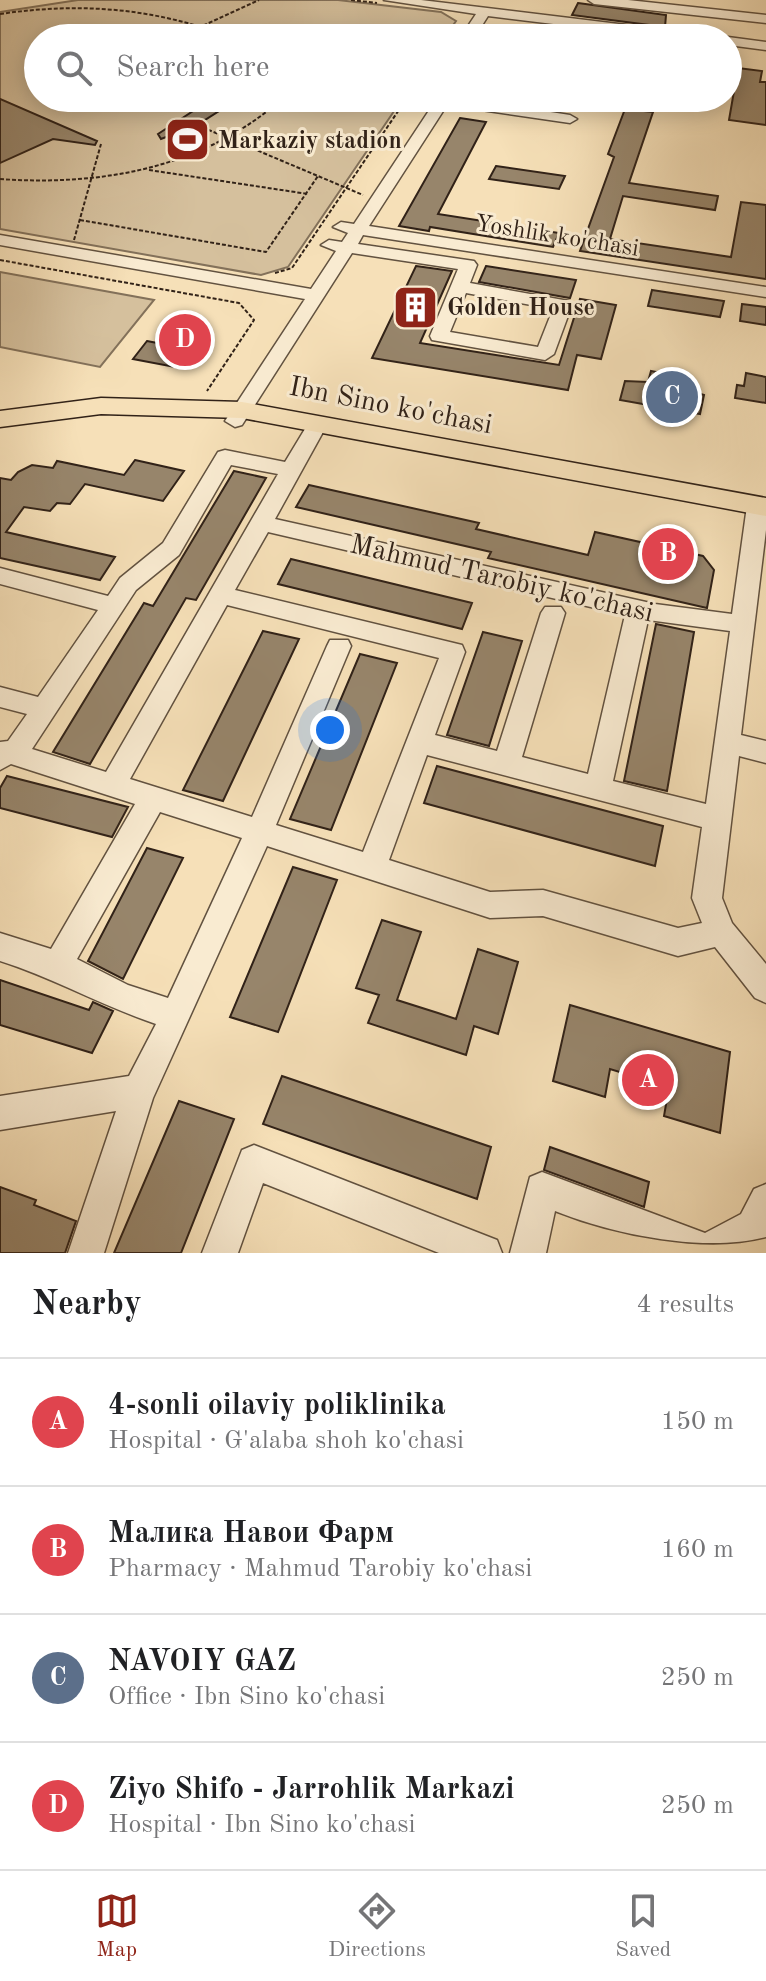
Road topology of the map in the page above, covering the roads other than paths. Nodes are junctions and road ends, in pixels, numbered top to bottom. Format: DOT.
graph roads {
  1 [pos="390,0"];
  2 [pos="594,0"];
  3 [pos="682,0"];
  4 [pos="713,6"];
  5 [pos="490,9"];
  6 [pos="766,19"];
  7 [pos="605,24"];
  8 [pos="742,43"];
  9 [pos="766,46"];
  10 [pos="424,112"];
  11 [pos="426,112"];
  12 [pos="523,112"];
  13 [pos="570,119"];
  14 [pos="349,228"];
  15 [pos="0,240"];
  16 [pos="337,246"];
  17 [pos="0,250"];
  18 [pos="66,252"];
  19 [pos="459,286"];
  20 [pos="766,292"];
  21 [pos="303,299"];
  22 [pos="225,410"];
  23 [pos="0,419"];
  24 [pos="315,428"];
  25 [pos="0,430"];
  26 [pos="291,470"];
  27 [pos="762,511"];
  28 [pos="261,523"];
  29 [pos="0,576"];
  30 [pos="220,595"];
  31 [pos="114,606"];
  32 [pos="638,609"];
  33 [pos="553,613"];
  34 [pos="743,624"];
  35 [pos="339,646"];
  36 [pos="0,697"];
  37 [pos="45,709"];
  38 [pos="419,742"];
  39 [pos="728,743"];
  40 [pos="766,752"];
  41 [pos="7,755"];
  42 [pos="506,765"];
  43 [pos="113,785"];
  44 [pos="598,790"];
  45 [pos="153,798"];
  46 [pos="718,819"];
  47 [pos="261,832"];
  48 [pos="372,867"];
  49 [pos="721,932"];
  50 [pos="0,947"];
  51 [pos="58,965"];
  52 [pos="766,988"];
  53 [pos="175,1015"];
  54 [pos="139,1091"];
  55 [pos="0,1113"];
  56 [pos="756,1227"];
  57 [pos="86,1253"];
  58 [pos="220,1253"];
  59 [pos="484,1253"];
  60 [pos="528,1253"];
  1 -- 5 [label="street"];
  2 -- 4 [label="street"];
  3 -- 4 [label="street"];
  4 -- 6 [label="street"];
  5 -- 7 [label="street"];
  8 -- 9 [label="street"];
  10 -- 14 [label="street"];
  11 -- 14 [label="street"];
  12 -- 13 [label="street"];
  14 -- 16 [label="street"];
  14 -- 20 [label="street, Yoshlik ko'chasi"];
  15 -- 18 [label="street"];
  16 -- 19 [label="street"];
  16 -- 21 [label="street"];
  17 -- 18 [label="street"];
  18 -- 21 [label="street"];
  19 -- 19 [label="street"];
  21 -- 22 [label="street"];
  22 -- 23 [label="main road"];
  22 -- 24 [label="main road"];
  22 -- 25 [label="main road"];
  24 -- 26 [label="street"];
  24 -- 27 [label="main road"];
  26 -- 28 [label="street"];
  26 -- 31 [label="street"];
  27 -- 34 [label="street"];
  28 -- 30 [label="street"];
  28 -- 32 [label="street, Mahmud Tarobiy ko'chasi"];
  29 -- 31 [label="street"];
  30 -- 38 [label="street"];
  30 -- 43 [label="street"];
  31 -- 37 [label="street"];
  32 -- 34 [label="street, Mahmud Tarobiy ko'chasi"];
  32 -- 44 [label="street"];
  33 -- 42 [label="street"];
  34 -- 39 [label="street"];
  35 -- 47 [label="street"];
  36 -- 37 [label="street"];
  37 -- 41 [label="street"];
  38 -- 42 [label="street"];
  38 -- 48 [label="street"];
  39 -- 40 [label="street"];
  39 -- 46 [label="street"];
  41 -- 43 [label="street"];
  42 -- 44 [label="street"];
  43 -- 45 [label="street"];
  44 -- 46 [label="street"];
  45 -- 47 [label="street"];
  45 -- 51 [label="street"];
  46 -- 49 [label="street"];
  47 -- 48 [label="street"];
  47 -- 53 [label="street"];
  48 -- 49 [label="street"];
  49 -- 52 [label="street"];
  50 -- 51 [label="street"];
  51 -- 53 [label="street"];
  53 -- 54 [label="street"];
  54 -- 55 [label="street"];
  54 -- 57 [label="street"];
  56 -- 60 [label="street"];
  58 -- 59 [label="street"];
}
